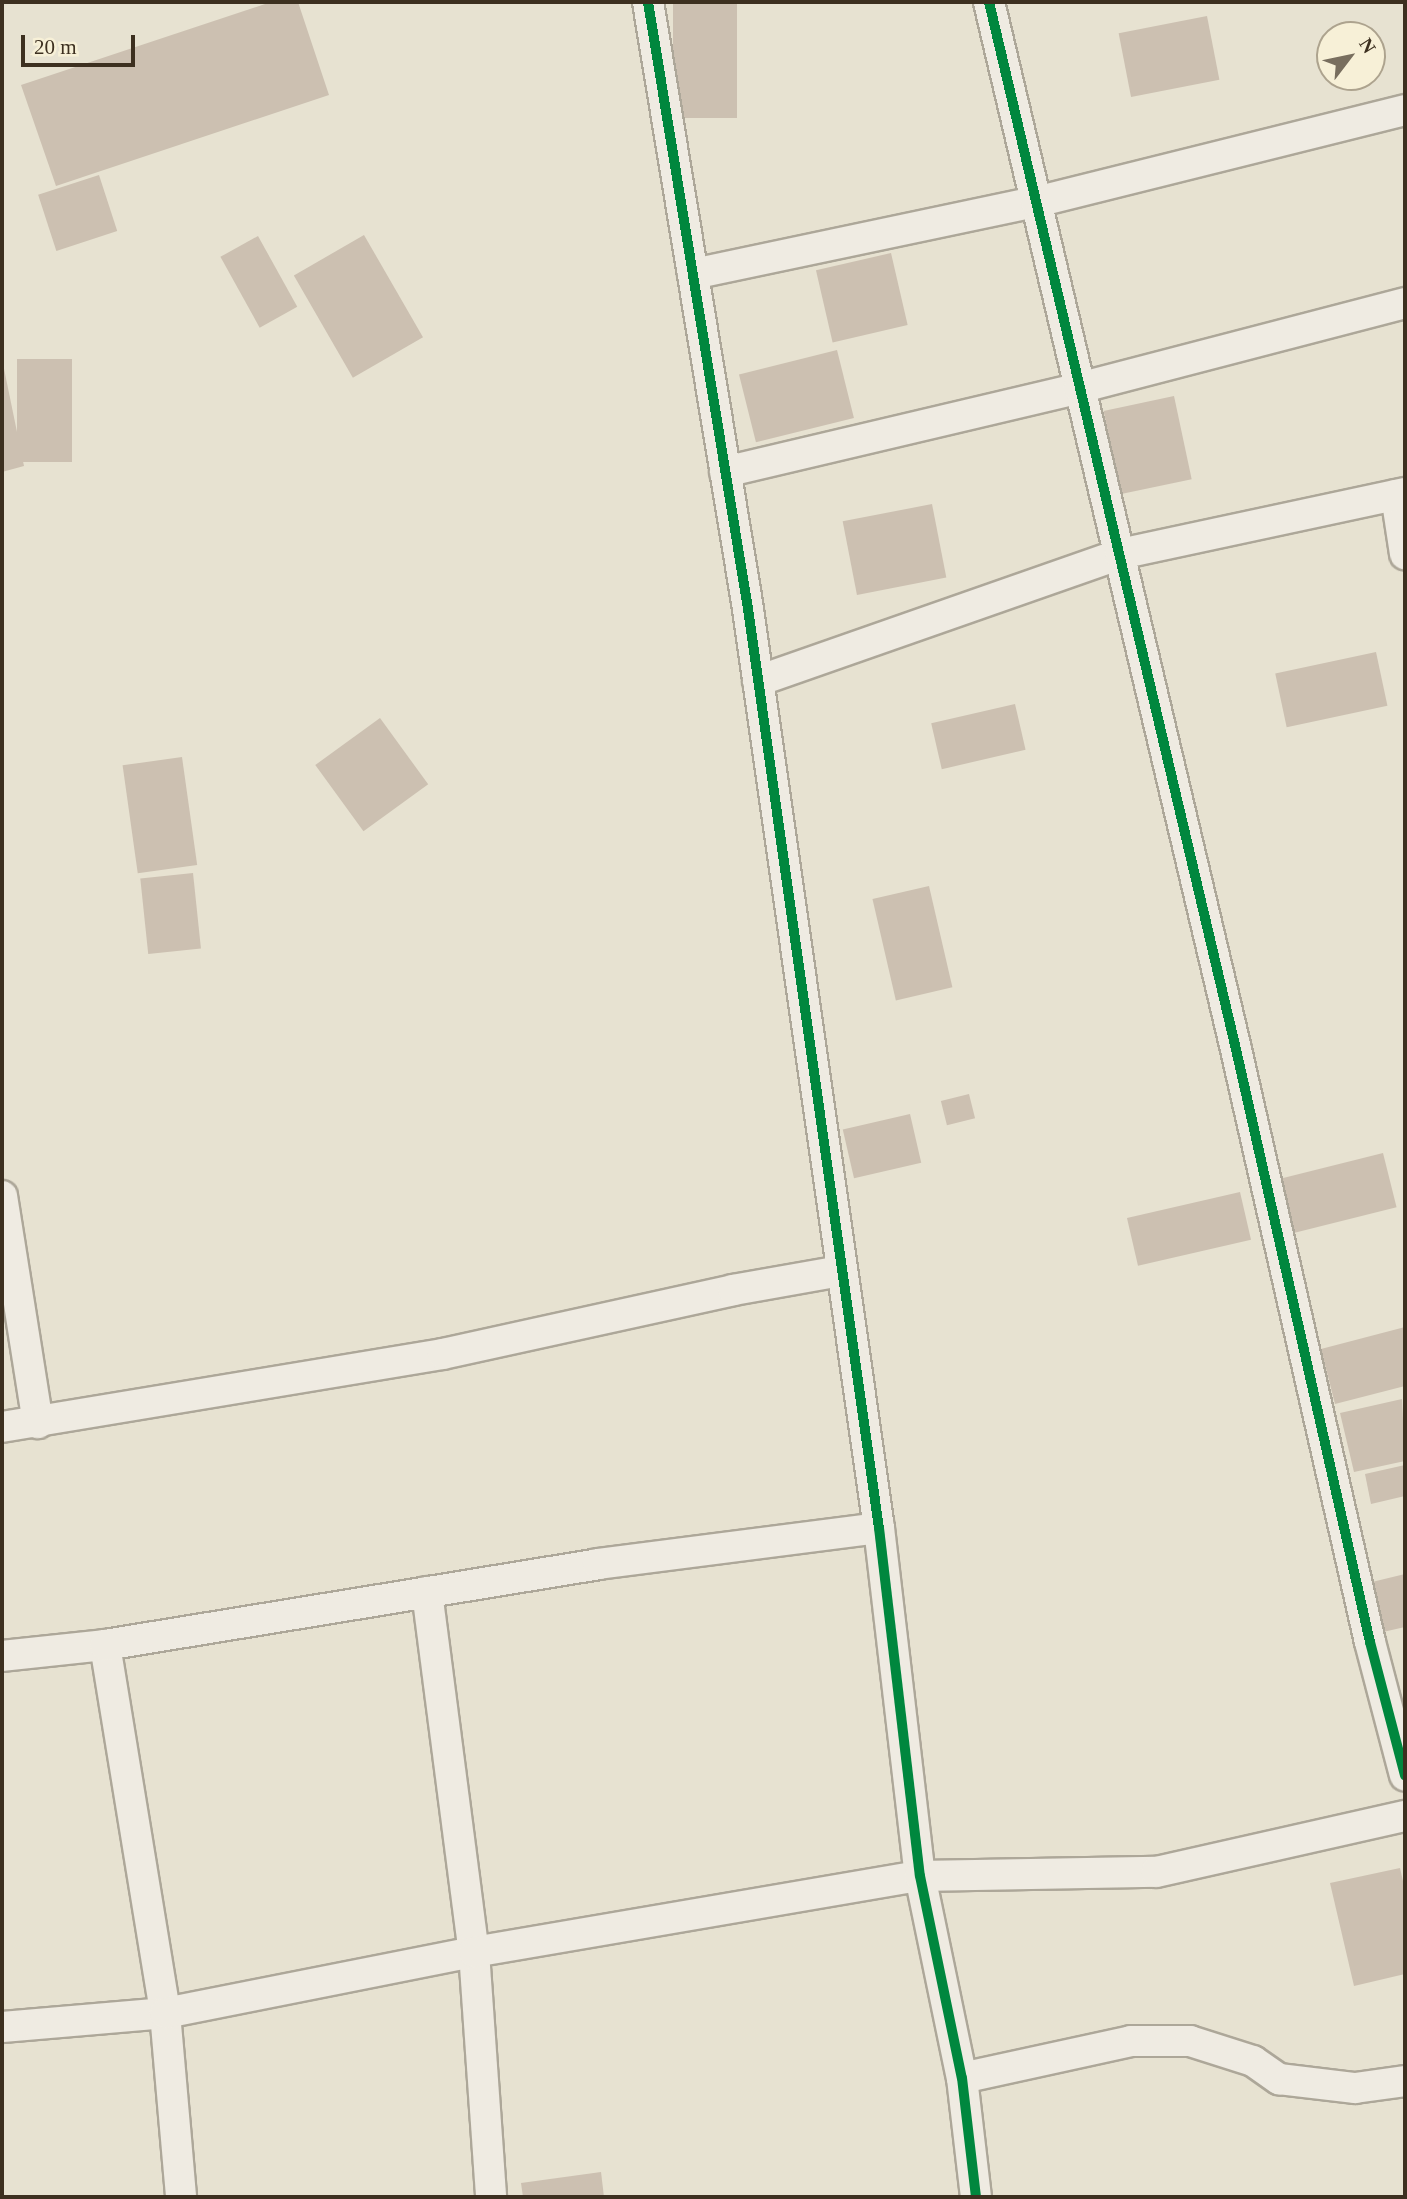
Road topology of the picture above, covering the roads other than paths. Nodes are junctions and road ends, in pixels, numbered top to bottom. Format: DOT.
graph roads {
  1 [pos="648,2"];
  2 [pos="989,2"];
  3 [pos="1405,110"];
  4 [pos="1036,202"];
  5 [pos="693,274"];
  6 [pos="1405,303"];
  7 [pos="1079,388"];
  8 [pos="725,472"];
  9 [pos="1401,494"];
  10 [pos="1120,554"];
  11 [pos="1405,554"];
  12 [pos="758,681"];
  13 [pos="2,1196"];
  14 [pos="841,1271"];
  15 [pos="38,1423"];
  16 [pos="2,1427"];
  17 [pos="879,1528"];
  18 [pos="427,1592"];
  19 [pos="105,1645"];
  20 [pos="2,1656"];
  21 [pos="1405,1775"];
  22 [pos="1405,1816"];
  23 [pos="920,1876"];
  24 [pos="474,1952"];
  25 [pos="165,2013"];
  26 [pos="2,2027"];
  27 [pos="962,2078"];
  28 [pos="1405,2081"];
  29 [pos="181,2197"];
  30 [pos="491,2197"];
  31 [pos="976,2197"];
  1 -- 5 [label="street"];
  2 -- 4 [label="street"];
  3 -- 4 [label="street"];
  4 -- 5 [label="street"];
  4 -- 7 [label="street"];
  5 -- 8 [label="street"];
  6 -- 7 [label="street"];
  7 -- 8 [label="street"];
  7 -- 10 [label="street"];
  8 -- 12 [label="street"];
  9 -- 10 [label="street"];
  9 -- 11 [label="street"];
  10 -- 12 [label="street"];
  10 -- 21 [label="street"];
  12 -- 14 [label="street"];
  13 -- 15 [label="street"];
  14 -- 15 [label="street"];
  14 -- 17 [label="street"];
  15 -- 16 [label="street"];
  17 -- 18 [label="street"];
  17 -- 23 [label="street"];
  18 -- 19 [label="street"];
  18 -- 24 [label="street"];
  19 -- 20 [label="street"];
  19 -- 25 [label="street"];
  22 -- 23 [label="street"];
  23 -- 24 [label="street"];
  23 -- 27 [label="street"];
  24 -- 25 [label="street"];
  24 -- 30 [label="street"];
  25 -- 26 [label="street"];
  25 -- 29 [label="street"];
  27 -- 28 [label="street"];
  27 -- 31 [label="street"];
}
